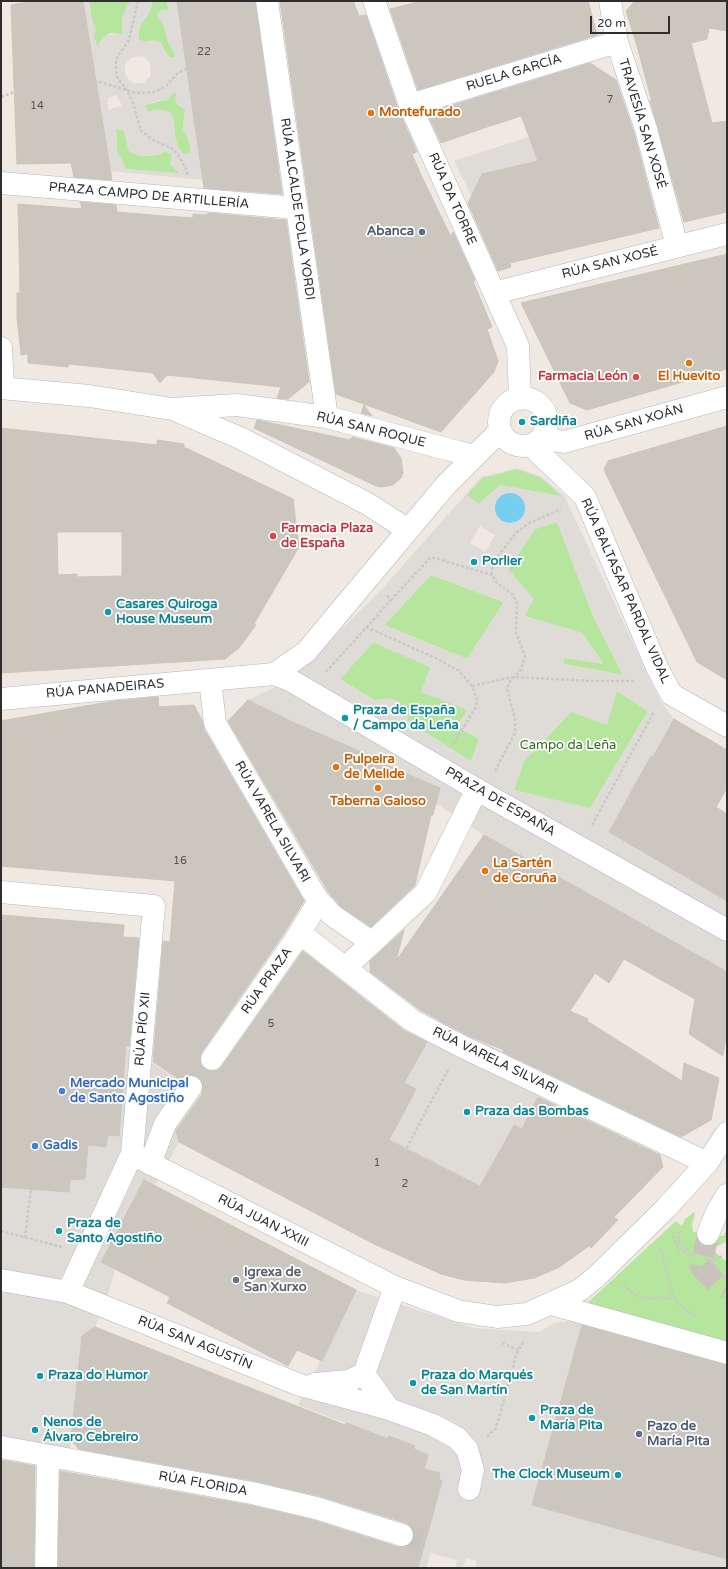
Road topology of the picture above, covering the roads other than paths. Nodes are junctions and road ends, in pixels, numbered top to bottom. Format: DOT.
graph roads {
  1 [pos="267,1"];
  2 [pos="374,1"];
  3 [pos="610,1"];
  4 [pos="617,42"];
  5 [pos="410,105"];
  6 [pos="1,183"];
  7 [pos="297,208"];
  8 [pos="727,234"];
  9 [pos="677,246"];
  10 [pos="494,293"];
  11 [pos="1,348"];
  12 [pos="2,388"];
  13 [pos="727,397"];
  14 [pos="520,399"];
  15 [pos="172,409"];
  16 [pos="327,417"];
  17 [pos="500,431"];
  18 [pos="536,442"];
  19 [pos="473,456"];
  20 [pos="408,530"];
  21 [pos="274,674"];
  22 [pos="210,680"];
  23 [pos="1,699"];
  24 [pos="727,726"];
  25 [pos="484,783"];
  26 [pos="1,892"];
  27 [pos="319,901"];
  28 [pos="727,930"];
  29 [pos="300,933"];
  30 [pos="372,942"];
  31 [pos="346,966"];
  32 [pos="212,1059"];
  33 [pos="191,1087"];
  34 [pos="727,1133"];
  35 [pos="141,1159"];
  36 [pos="707,1163"];
  37 [pos="727,1195"];
  38 [pos="708,1234"];
  39 [pos="1,1280"];
  40 [pos="395,1287"];
  41 [pos="68,1292"];
  42 [pos="552,1304"];
  43 [pos="727,1354"];
  44 [pos="364,1374"];
  45 [pos="300,1385"];
  46 [pos="389,1409"];
  47 [pos="1,1447"];
  48 [pos="48,1456"];
  49 [pos="469,1489"];
  50 [pos="402,1535"];
  51 [pos="46,1568"];
  1 -- 7 [label="street, RÚA ALCALDE FOLLA YORDI"];
  2 -- 5 [label="street, RÚA DA TORRE"];
  3 -- 4 [label="street, TRAVESÍA SAN XOSÉ"];
  4 -- 5 [label="street, RUELA GARCÍA"];
  4 -- 9 [label="street, TRAVESÍA SAN XOSÉ"];
  5 -- 10 [label="street, RÚA DA TORRE"];
  6 -- 7 [label="street, PRAZA CAMPO DE ARTILLERÍA"];
  7 -- 16 [label="street, RÚA ALCALDE FOLLA YORDI"];
  8 -- 9 [label="street, RÚA SAN XOSÉ"];
  9 -- 10 [label="street, RÚA SAN XOSÉ"];
  10 -- 14 [label="street, RÚA DA TORRE"];
  11 -- 12 [label="street"];
  12 -- 15 [label="street, RÚA SAN ROQUE"];
  13 -- 18 [label="street, RÚA SAN XOÁN"];
  14 -- 17 [label="street"];
  14 -- 18 [label="street"];
  15 -- 16 [label="street, RÚA SAN ROQUE"];
  15 -- 20 [label="street, RÚA SAN ROQUE"];
  16 -- 19 [label="street, RÚA SAN ROQUE"];
  17 -- 18 [label="street"];
  17 -- 19 [label="street, PRAZA DE ESPAÑA"];
  18 -- 24 [label="street, RÚA BALTASAR PARDAL VIDAL"];
  19 -- 20 [label="street, PRAZA DE ESPAÑA"];
  20 -- 21 [label="street, PRAZA DE ESPAÑA"];
  21 -- 22 [label="street, PRAZA DE ESPAÑA"];
  21 -- 25 [label="street, PRAZA DE ESPAÑA"];
  22 -- 23 [label="street, RÚA PANADEIRAS"];
  22 -- 27 [label="street, RÚA VARELA SILVARI"];
  25 -- 28 [label="street, PRAZA DE ESPAÑA"];
  25 -- 30 [label="street"];
  26 -- 35 [label="street, RÚA PÍO XII"];
  27 -- 29 [label="street, RÚA PRAZA"];
  27 -- 30 [label="street, RÚA VARELA SILVARI"];
  29 -- 31 [label="street, RÚA VARELA SILVARI"];
  29 -- 32 [label="street, RÚA PRAZA"];
  30 -- 31 [label="street"];
  31 -- 36 [label="street, RÚA VARELA SILVARI"];
  33 -- 35 [label="street"];
  34 -- 36 [label="street"];
  35 -- 40 [label="street, RÚA JUAN XXIII"];
  35 -- 41 [label="street, RÚA PÍO XII"];
  36 -- 42 [label="street"];
  37 -- 38 [label="street"];
  39 -- 41 [label="street, RÚA SAN AGUSTÍN"];
  40 -- 42 [label="street"];
  40 -- 44 [label="street"];
  41 -- 45 [label="street, RÚA SAN AGUSTÍN"];
  42 -- 43 [label="street"];
  44 -- 45 [label="street"];
  44 -- 46 [label="street"];
  45 -- 46 [label="street, RÚA SAN AGUSTÍN"];
  46 -- 49 [label="street, RÚA SAN AGUSTÍN"];
  47 -- 48 [label="street, RÚA FLORIDA"];
  48 -- 50 [label="street, RÚA FLORIDA"];
  48 -- 51 [label="street"];
}
